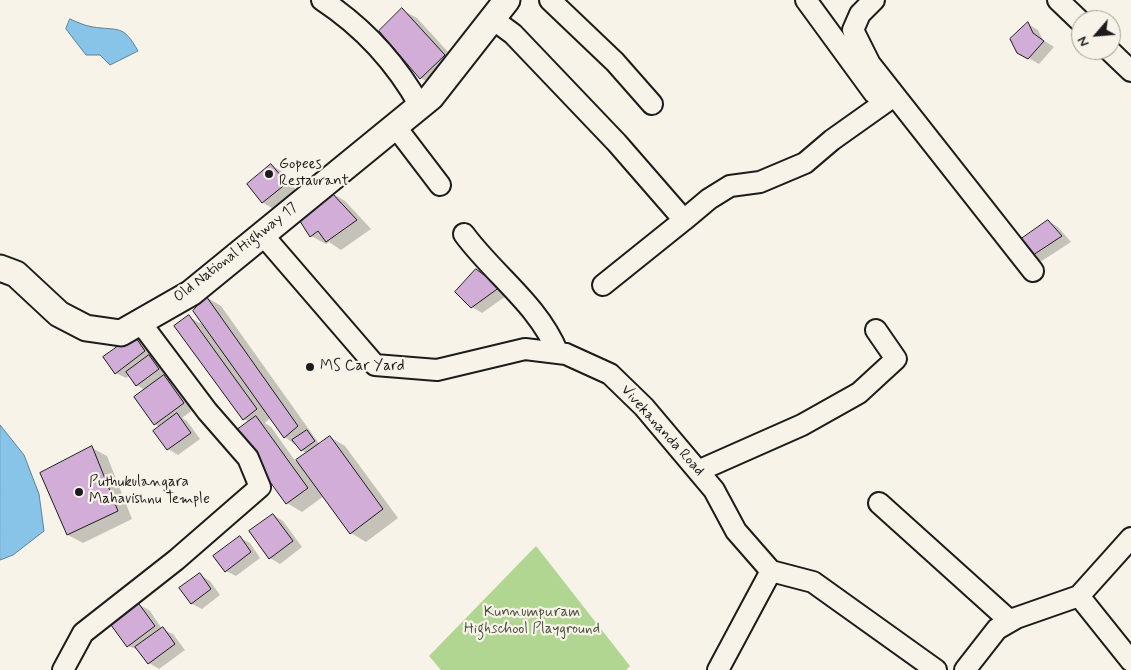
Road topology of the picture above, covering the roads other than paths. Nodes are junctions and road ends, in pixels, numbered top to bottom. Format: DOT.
graph roads {
  1 [pos="322,0"];
  2 [pos="550,0"];
  3 [pos="806,0"];
  4 [pos="874,0"];
  5 [pos="1058,0"];
  6 [pos="500,10"];
  7 [pos="1071,12"];
  8 [pos="1119,60"];
  9 [pos="1131,71"];
  10 [pos="889,100"];
  11 [pos="652,104"];
  12 [pos="420,106"];
  13 [pos="395,126"];
  14 [pos="440,185"];
  15 [pos="684,220"];
  16 [pos="262,234"];
  17 [pos="464,234"];
  18 [pos="0,268"];
  19 [pos="1033,271"];
  20 [pos="603,286"];
  21 [pos="140,322"];
  22 [pos="876,330"];
  23 [pos="558,353"];
  24 [pos="698,471"];
  25 [pos="879,503"];
  26 [pos="1131,538"];
  27 [pos="770,571"];
  28 [pos="1079,596"];
  29 [pos="1010,621"];
  30 [pos="1131,661"];
  31 [pos="63,670"];
  32 [pos="718,670"];
  33 [pos="936,670"];
  34 [pos="965,670"];
  1 -- 12 [label="street"];
  2 -- 11 [label="street"];
  3 -- 10 [label="street"];
  4 -- 10 [label="street"];
  5 -- 7 [label="street"];
  6 -- 12 [label="street, Old National Highway 17"];
  6 -- 15 [label="street"];
  8 -- 9 [label="street"];
  10 -- 15 [label="street"];
  10 -- 19 [label="street"];
  12 -- 13 [label="street, Old National Highway 17"];
  13 -- 14 [label="street"];
  13 -- 16 [label="street, Old National Highway 17"];
  15 -- 20 [label="street"];
  16 -- 21 [label="street, Old National Highway 17"];
  16 -- 23 [label="street, Vivekananda Road"];
  17 -- 23 [label="street"];
  18 -- 21 [label="street, Old National Highway 17"];
  21 -- 31 [label="street"];
  22 -- 24 [label="street"];
  23 -- 24 [label="street, Vivekananda Road"];
  24 -- 27 [label="street, Vivekananda Road"];
  25 -- 29 [label="street"];
  26 -- 28 [label="street"];
  27 -- 32 [label="street"];
  27 -- 33 [label="street"];
  28 -- 29 [label="street"];
  28 -- 30 [label="street"];
  29 -- 34 [label="street"];
}
